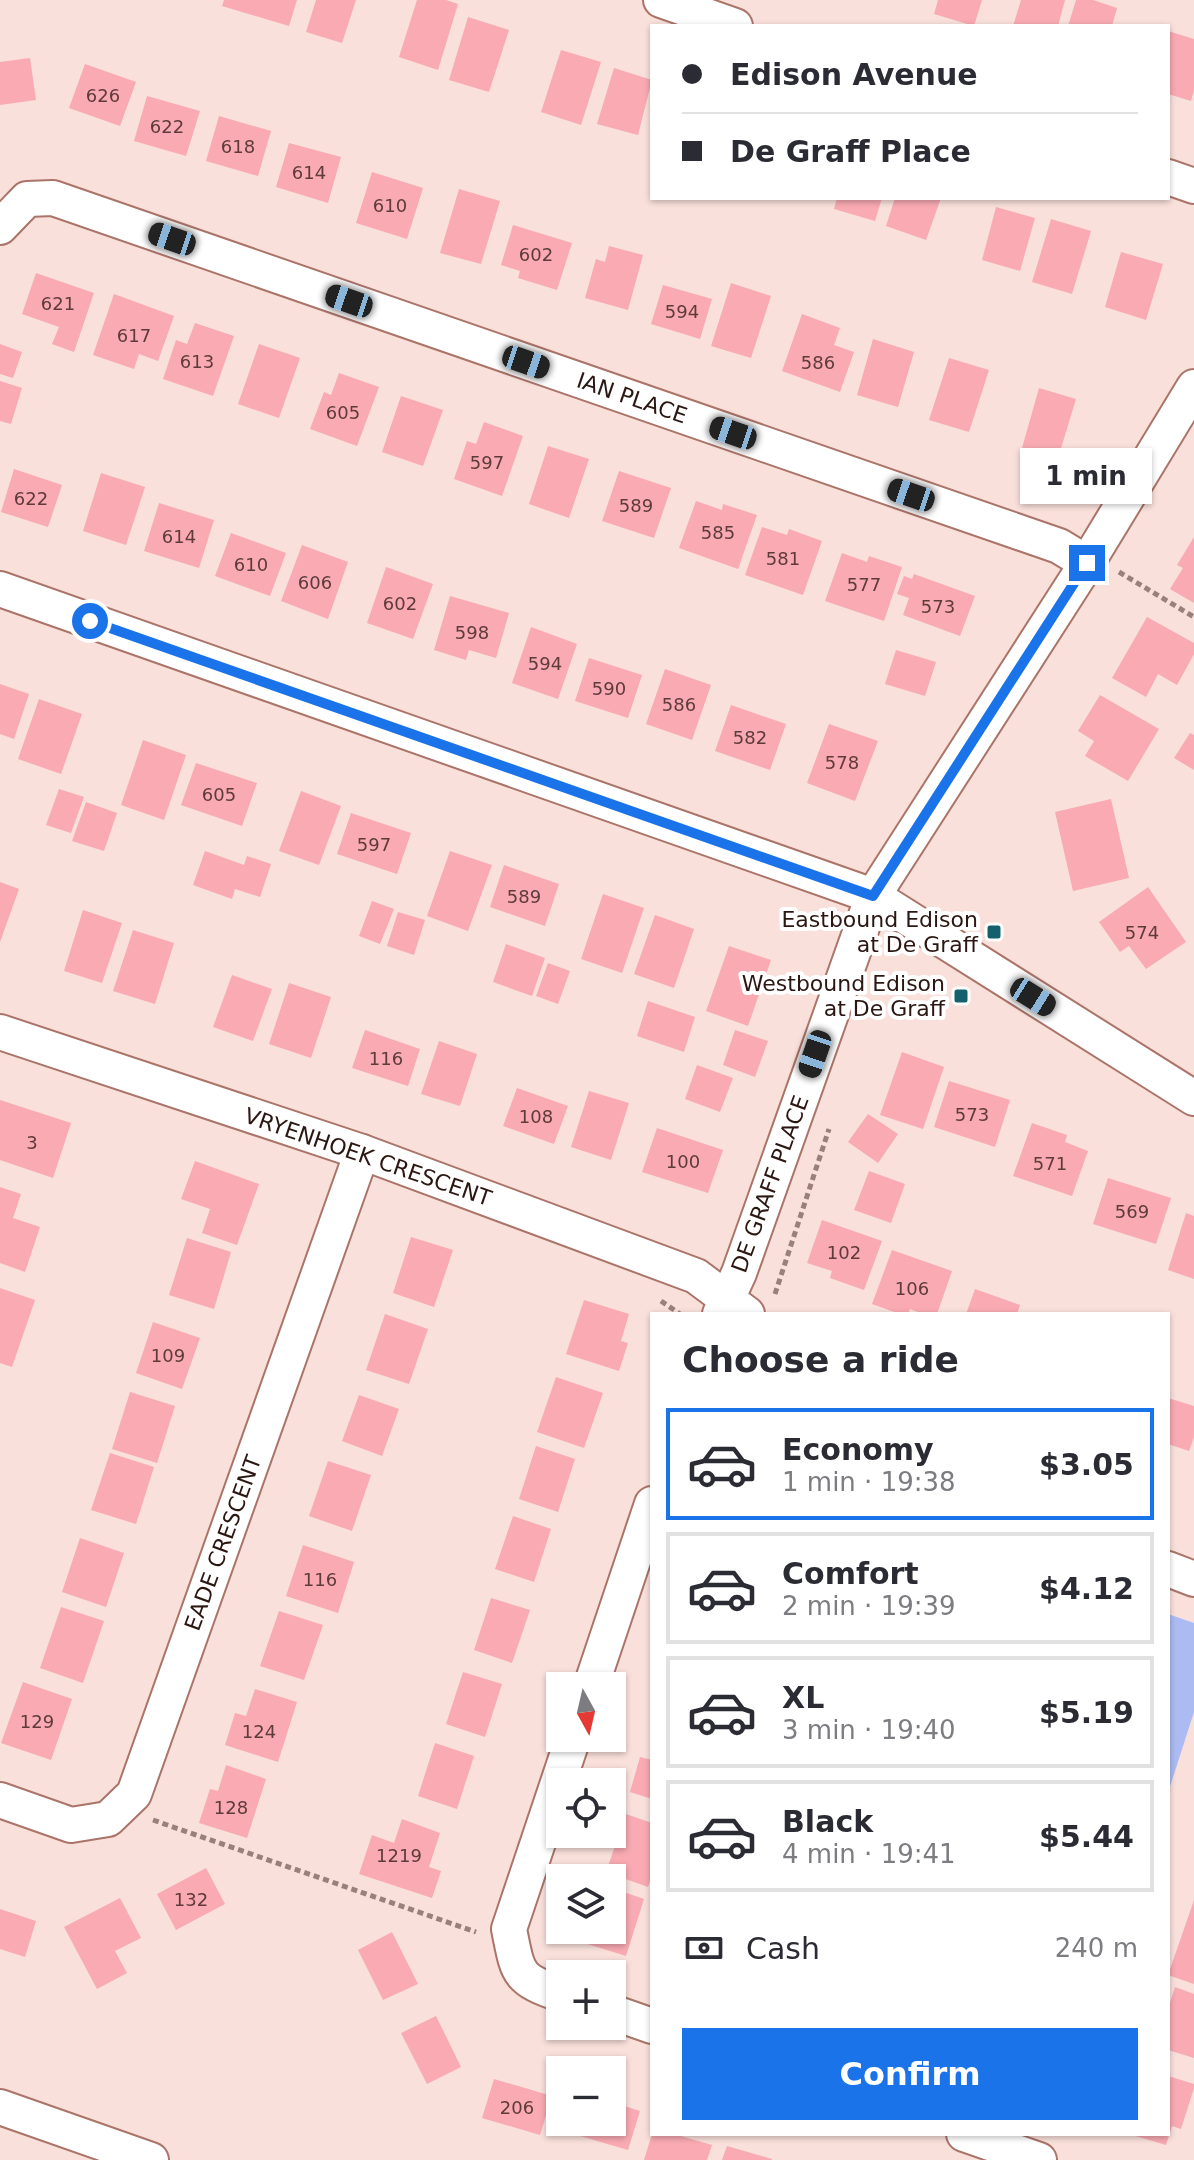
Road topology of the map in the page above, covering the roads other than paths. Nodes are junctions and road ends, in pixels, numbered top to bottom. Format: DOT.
graph roads {
  1 [pos="661,0"];
  2 [pos="729,24"];
  3 [pos="1170,178"];
  4 [pos="1194,186"];
  5 [pos="0,227"];
  6 [pos="1194,387"];
  7 [pos="1093,554"];
  8 [pos="0,589"];
  9 [pos="873,896"];
  10 [pos="0,1032"];
  11 [pos="1194,1098"];
  12 [pos="362,1152"];
  13 [pos="742,1307"];
  14 [pos="650,1510"];
  15 [pos="1170,1570"];
  16 [pos="1194,1579"];
  17 [pos="596,1672"];
  18 [pos="568,1752"];
  19 [pos="0,1800"];
  20 [pos="546,1989"];
  21 [pos="626,2017"];
  22 [pos="650,2025"];
  23 [pos="0,2107"];
  24 [pos="970,2136"];
  25 [pos="151,2160"];
  26 [pos="1039,2160"];
  1 -- 2 [label="street"];
  3 -- 4 [label="street"];
  5 -- 7 [label="street, IAN PLACE"];
  6 -- 7 [label="street, DE GRAFF PLACE"];
  7 -- 9 [label="street, DE GRAFF PLACE"];
  8 -- 9 [label="street"];
  9 -- 11 [label="street"];
  9 -- 13 [label="street, DE GRAFF PLACE"];
  10 -- 12 [label="street, VRYENHOEK CRESCENT"];
  12 -- 13 [label="street, VRYENHOEK CRESCENT"];
  12 -- 19 [label="street, EADE CRESCENT"];
  14 -- 17 [label="street"];
  15 -- 16 [label="street"];
  18 -- 20 [label="street"];
  21 -- 22 [label="street"];
  23 -- 25 [label="street"];
  24 -- 26 [label="street"];
}
